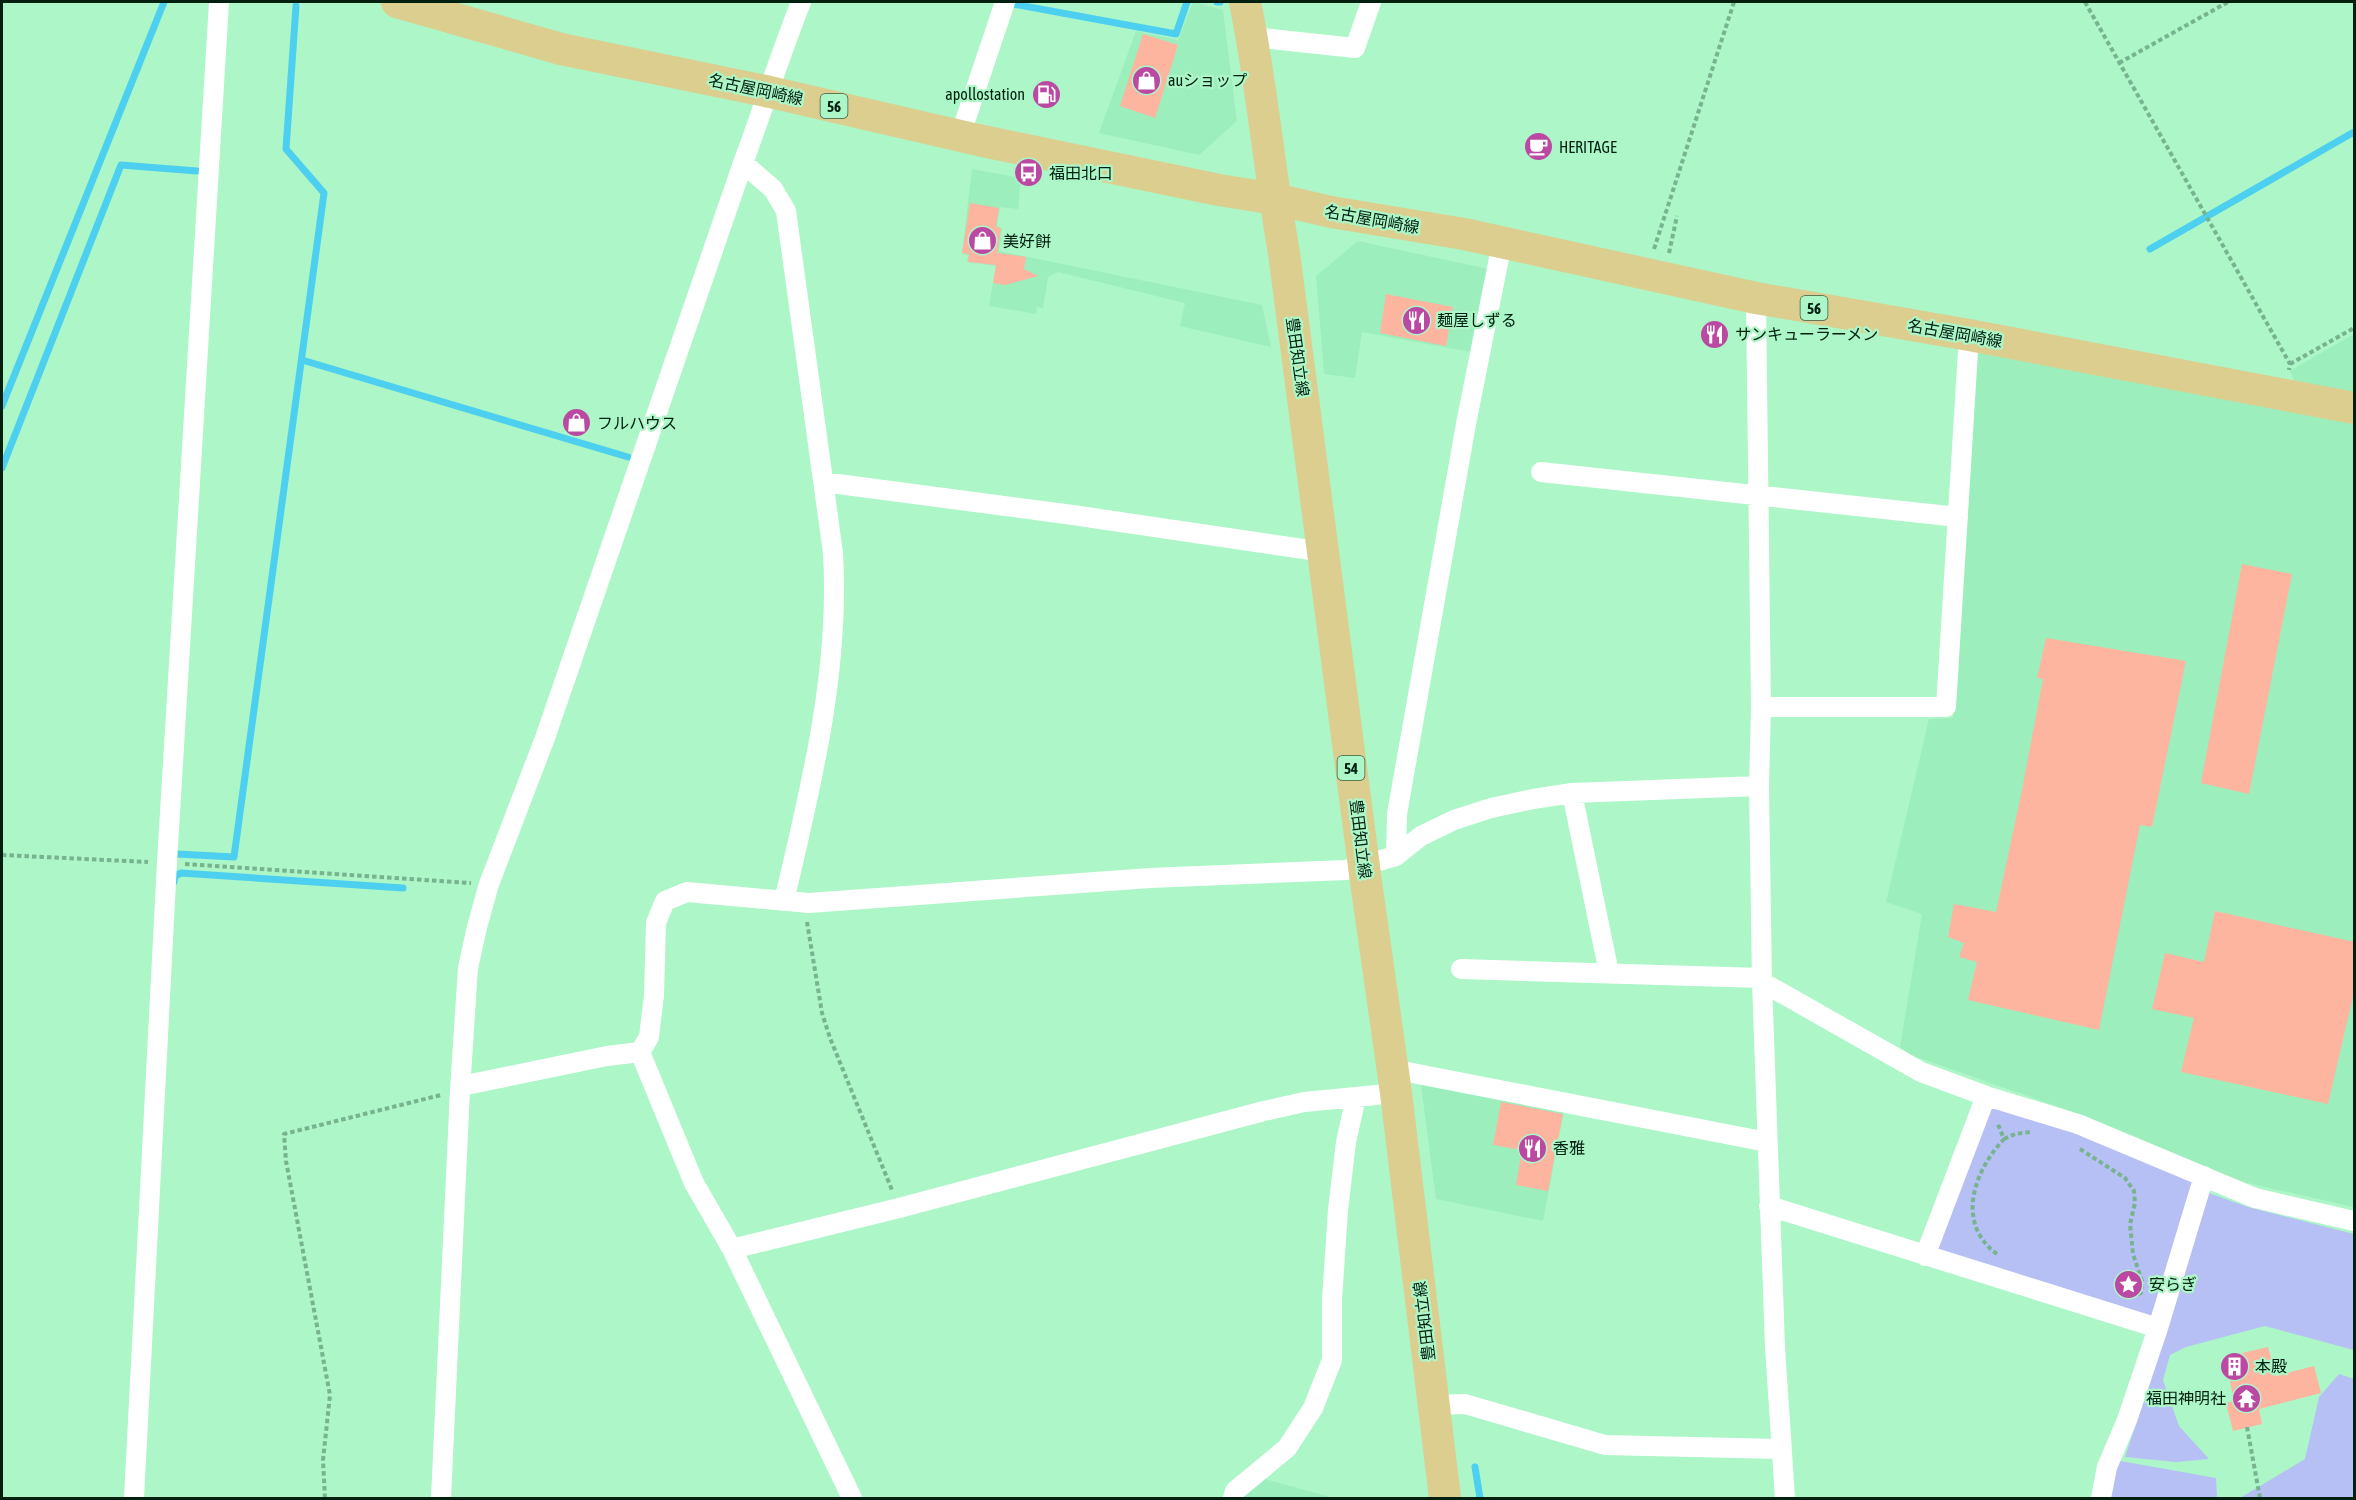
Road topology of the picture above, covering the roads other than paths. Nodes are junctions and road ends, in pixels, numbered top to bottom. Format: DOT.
graph roads {
  1 [pos="219,2"];
  2 [pos="397,2"];
  3 [pos="801,2"];
  4 [pos="1005,2"];
  5 [pos="1245,2"];
  6 [pos="1256,2"];
  7 [pos="1371,2"];
  8 [pos="1252,37"];
  9 [pos="770,92"];
  10 [pos="960,136"];
  11 [pos="743,163"];
  12 [pos="1275,199"];
  13 [pos="1502,243"];
  14 [pos="1756,298"];
  15 [pos="1969,335"];
  16 [pos="2355,408"];
  17 [pos="1541,472"];
  18 [pos="824,482"];
  19 [pos="1759,495"];
  20 [pos="1958,517"];
  21 [pos="1324,552"];
  22 [pos="1761,707"];
  23 [pos="1759,786"];
  24 [pos="1572,793"];
  25 [pos="1396,856"];
  26 [pos="1365,866"];
  27 [pos="784,901"];
  28 [pos="1461,969"];
  29 [pos="1609,973"];
  30 [pos="1762,980"];
  31 [pos="640,1052"];
  32 [pos="1394,1081"];
  33 [pos="460,1088"];
  34 [pos="1986,1096"];
  35 [pos="1356,1097"];
  36 [pos="1767,1142"];
  37 [pos="2204,1176"];
  38 [pos="1769,1206"];
  39 [pos="2355,1221"];
  40 [pos="732,1249"];
  41 [pos="1925,1256"];
  42 [pos="2158,1328"];
  43 [pos="1434,1405"];
  44 [pos="1780,1449"];
  45 [pos="134,1498"];
  46 [pos="441,1498"];
  47 [pos="852,1498"];
  48 [pos="1233,1498"];
  49 [pos="1445,1498"];
  50 [pos="1785,1498"];
  51 [pos="2101,1498"];
  1 -- 45 [label="street"];
  2 -- 9 [label="main road, 名古屋岡崎線 / 56"];
  3 -- 9 [label="street"];
  4 -- 10 [label="street"];
  5 -- 8 [label="main road, 豊田知立線 / 54"];
  6 -- 8 [label="main road, 豊田知立線 / 54"];
  7 -- 8 [label="street"];
  8 -- 12 [label="main road, 豊田知立線 / 54"];
  9 -- 10 [label="main road, 名古屋岡崎線 / 56"];
  9 -- 11 [label="street"];
  10 -- 12 [label="main road, 名古屋岡崎線 / 56"];
  11 -- 18 [label="street"];
  11 -- 33 [label="street"];
  12 -- 13 [label="main road, 名古屋岡崎線 / 56"];
  12 -- 21 [label="main road, 豊田知立線 / 54"];
  13 -- 14 [label="main road, 名古屋岡崎線 / 56"];
  13 -- 25 [label="street"];
  14 -- 15 [label="main road, 名古屋岡崎線 / 56"];
  14 -- 19 [label="street"];
  15 -- 16 [label="main road, 名古屋岡崎線 / 56"];
  15 -- 20 [label="street"];
  17 -- 19 [label="street"];
  18 -- 21 [label="street"];
  18 -- 27 [label="street"];
  19 -- 20 [label="street"];
  19 -- 22 [label="street"];
  20 -- 22 [label="street"];
  21 -- 26 [label="main road, 豊田知立線 / 54"];
  22 -- 23 [label="street"];
  23 -- 24 [label="street"];
  23 -- 30 [label="street"];
  24 -- 25 [label="street"];
  24 -- 29 [label="street"];
  25 -- 26 [label="street"];
  26 -- 27 [label="street"];
  26 -- 32 [label="main road, 豊田知立線 / 54"];
  27 -- 31 [label="street"];
  28 -- 29 [label="street"];
  29 -- 30 [label="street"];
  30 -- 34 [label="street"];
  30 -- 36 [label="street"];
  31 -- 33 [label="street"];
  31 -- 40 [label="street"];
  32 -- 35 [label="street"];
  32 -- 36 [label="street"];
  32 -- 43 [label="main road, 豊田知立線 / 54"];
  33 -- 46 [label="street"];
  34 -- 37 [label="street"];
  34 -- 41 [label="street"];
  35 -- 40 [label="street"];
  35 -- 48 [label="street"];
  36 -- 38 [label="street"];
  37 -- 39 [label="street"];
  37 -- 42 [label="street"];
  38 -- 41 [label="street"];
  38 -- 44 [label="street"];
  40 -- 47 [label="street"];
  41 -- 42 [label="street"];
  42 -- 51 [label="street"];
  43 -- 44 [label="street"];
  43 -- 49 [label="main road, 豊田知立線 / 54"];
  44 -- 50 [label="street"];
}
